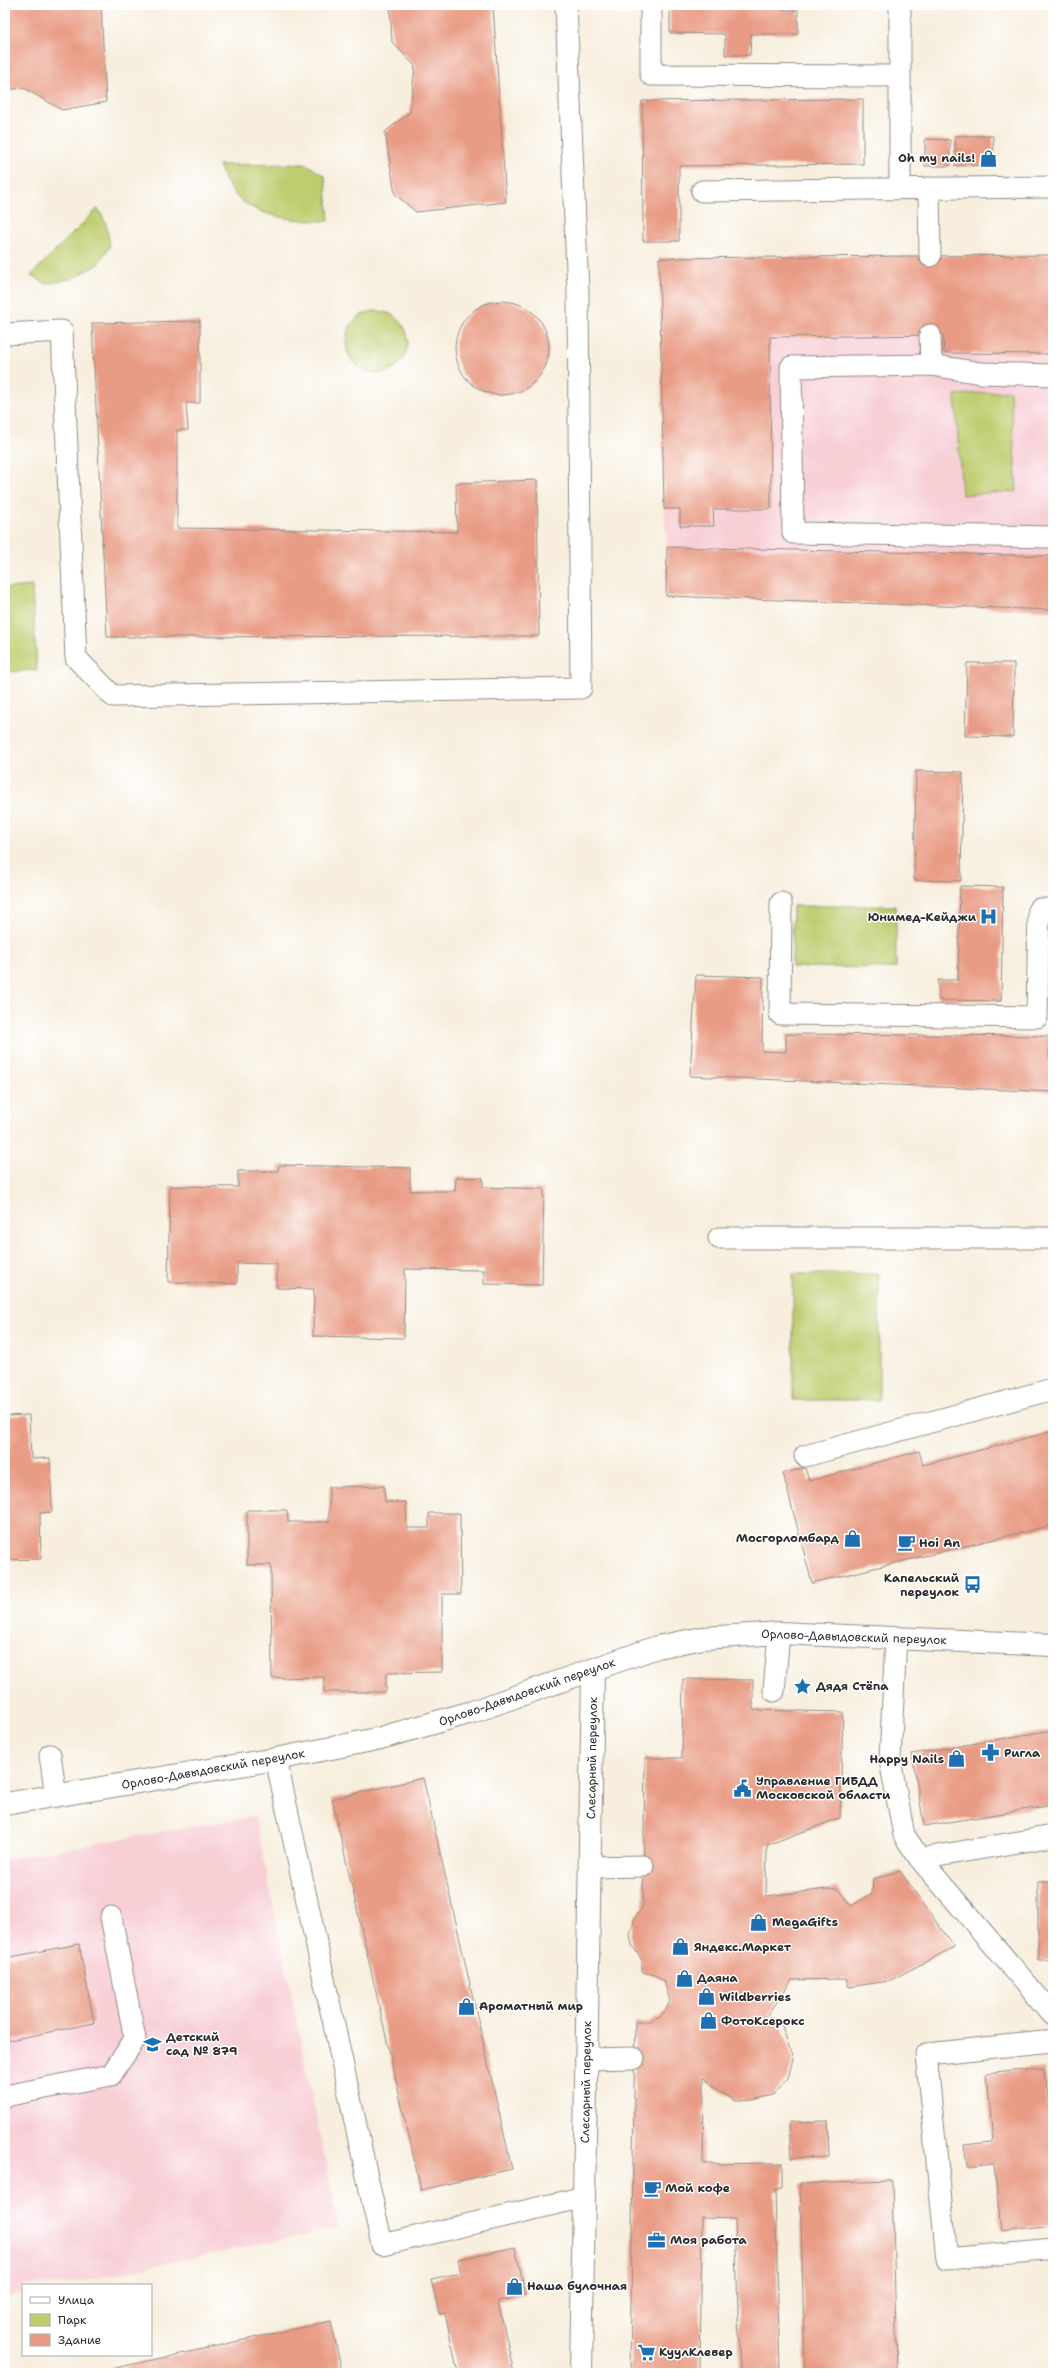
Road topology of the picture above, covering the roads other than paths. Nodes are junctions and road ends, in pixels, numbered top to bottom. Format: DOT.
graph roads {
  1 [pos="566,5"];
  2 [pos="651,5"];
  3 [pos="900,5"];
  4 [pos="900,76"];
  5 [pos="1053,187"];
  6 [pos="900,188"];
  7 [pos="929,188"];
  8 [pos="702,190"];
  9 [pos="930,256"];
  10 [pos="5,334"];
  11 [pos="930,335"];
  12 [pos="931,365"];
  13 [pos="1053,374"];
  14 [pos="1053,536"];
  15 [pos="781,903"];
  16 [pos="1053,909"];
  17 [pos="719,1238"];
  18 [pos="1053,1238"];
  19 [pos="1053,1389"];
  20 [pos="805,1456"];
  21 [pos="779,1633"];
  22 [pos="896,1637"];
  23 [pos="1053,1645"];
  24 [pos="593,1671"];
  25 [pos="774,1691"];
  26 [pos="50,1755"];
  27 [pos="276,1759"];
  28 [pos="56,1796"];
  29 [pos="5,1804"];
  30 [pos="1053,1836"];
  31 [pos="920,1859"];
  32 [pos="643,1866"];
  33 [pos="590,1868"];
  34 [pos="111,1917"];
  35 [pos="1053,2015"];
  36 [pos="1053,2041"];
  37 [pos="634,2058"];
  38 [pos="586,2059"];
  39 [pos="5,2096"];
  40 [pos="584,2197"];
  41 [pos="1053,2248"];
  42 [pos="581,2373"];
  1 -- 10 [label="lane"];
  2 -- 4 [label="lane"];
  3 -- 4 [label="lane"];
  4 -- 6 [label="lane"];
  5 -- 7 [label="lane"];
  6 -- 7 [label="lane"];
  6 -- 8 [label="lane"];
  7 -- 9 [label="lane"];
  11 -- 12 [label="lane"];
  12 -- 13 [label="lane"];
  12 -- 14 [label="lane"];
  15 -- 16 [label="lane"];
  17 -- 18 [label="lane"];
  19 -- 20 [label="lane"];
  21 -- 22 [label="street, Орлово-Давыдовский переулок"];
  21 -- 24 [label="street, Орлово-Давыдовский переулок"];
  21 -- 25 [label="lane"];
  22 -- 23 [label="street, Орлово-Давыдовский переулок"];
  22 -- 31 [label="lane"];
  24 -- 27 [label="street, Орлово-Давыдовский переулок"];
  24 -- 33 [label="street, Слесарный переулок"];
  26 -- 28 [label="lane"];
  27 -- 28 [label="street, Орлово-Давыдовский переулок"];
  27 -- 40 [label="lane"];
  28 -- 29 [label="street, Орлово-Давыдовский переулок"];
  30 -- 31 [label="lane"];
  31 -- 35 [label="lane"];
  32 -- 33 [label="lane"];
  33 -- 38 [label="street, Слесарный переулок"];
  34 -- 39 [label="lane"];
  36 -- 41 [label="lane"];
  37 -- 38 [label="lane"];
  38 -- 40 [label="street, Слесарный переулок"];
  40 -- 42 [label="street, Слесарный переулок"];
}
